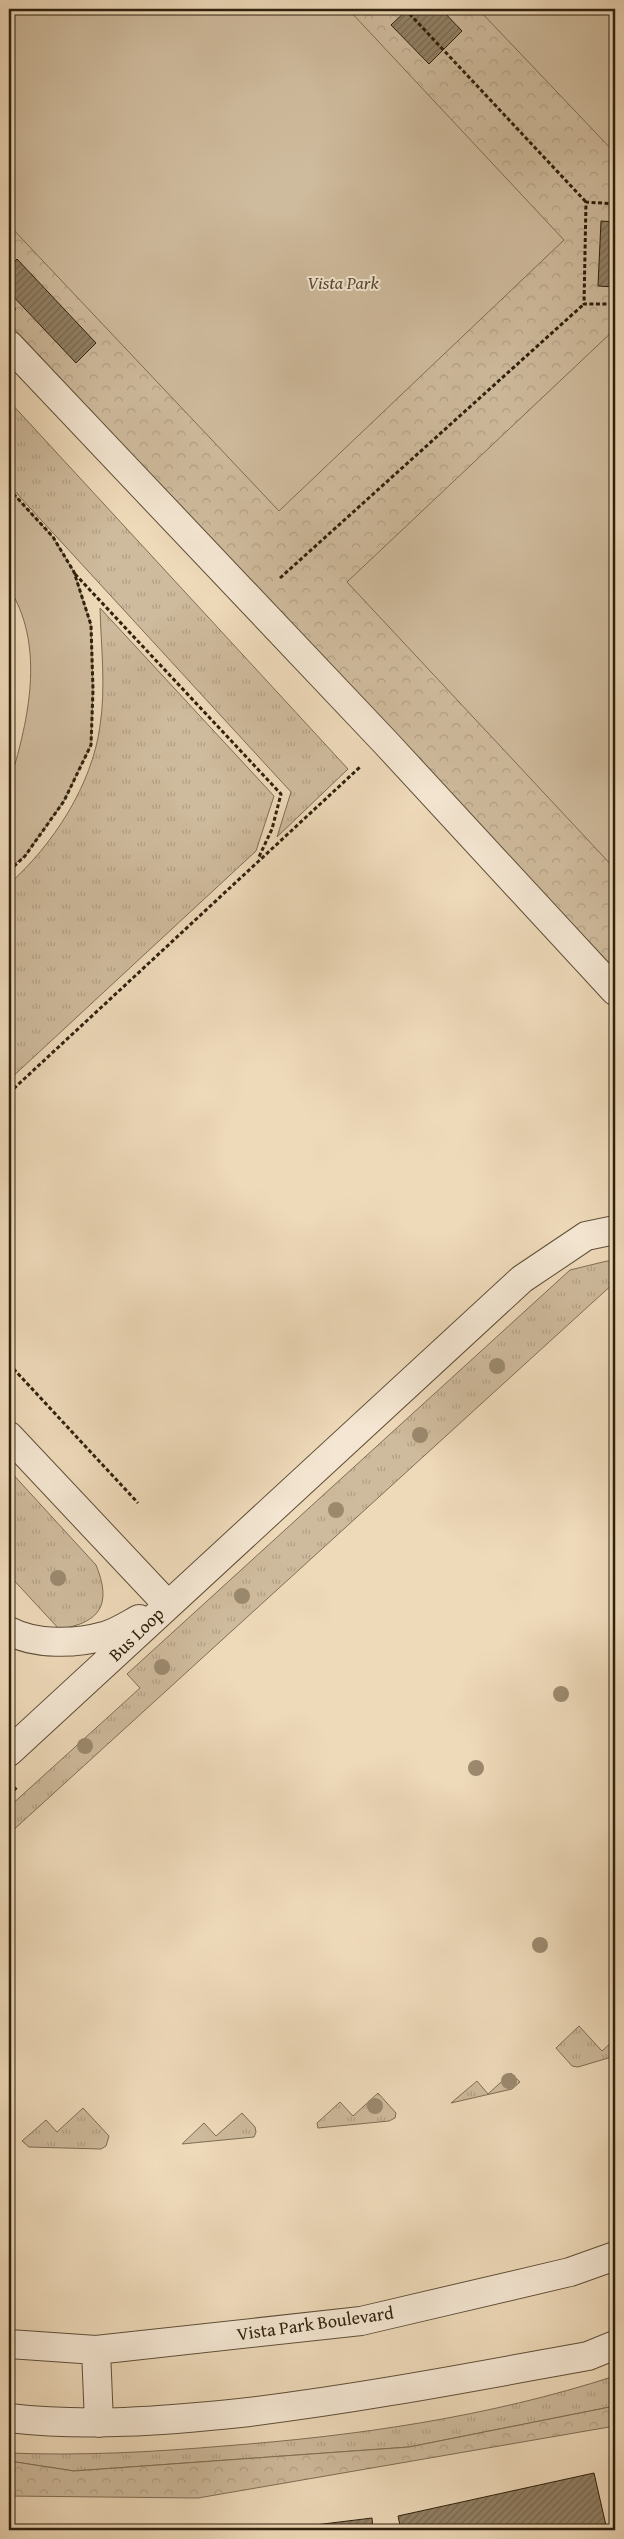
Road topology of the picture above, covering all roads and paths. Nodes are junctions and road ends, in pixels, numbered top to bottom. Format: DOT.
graph roads {
  1 [pos="405,9"];
  2 [pos="586,202"];
  3 [pos="615,204"];
  4 [pos="584,304"];
  5 [pos="615,304"];
  6 [pos="9,345"];
  7 [pos="9,489"];
  8 [pos="74,572"];
  9 [pos="273,584"];
  10 [pos="386,743"];
  11 [pos="257,862"];
  12 [pos="9,871"];
  13 [pos="615,991"];
  14 [pos="9,1093"];
  15 [pos="615,1230"];
  16 [pos="9,1364"];
  17 [pos="9,1436"];
  18 [pos="138,1503"];
  19 [pos="168,1605"];
  20 [pos="9,1631"];
  21 [pos="9,1752"];
  22 [pos="615,2256"];
  23 [pos="9,2344"];
  24 [pos="615,2345"];
  25 [pos="96,2350"];
  26 [pos="9,2418"];
  27 [pos="99,2423"];
  1 -- 2 [label="path"];
  2 -- 3 [label="path"];
  2 -- 4 [label="path"];
  4 -- 5 [label="path"];
  4 -- 9 [label="path"];
  6 -- 10 [label="street"];
  7 -- 8 [label="path"];
  8 -- 11 [label="path"];
  8 -- 12 [label="path"];
  10 -- 11 [label="path"];
  10 -- 13 [label="street"];
  11 -- 14 [label="path"];
  15 -- 19 [label="street"];
  16 -- 18 [label="path"];
  17 -- 19 [label="street"];
  19 -- 20 [label="street, Bus Loop"];
  19 -- 21 [label="street, Bus Loop"];
  22 -- 25 [label="street, Vista Park Boulevard"];
  23 -- 25 [label="street, Vista Park Boulevard"];
  24 -- 27 [label="street"];
  25 -- 27 [label="street"];
  26 -- 27 [label="street"];
}
